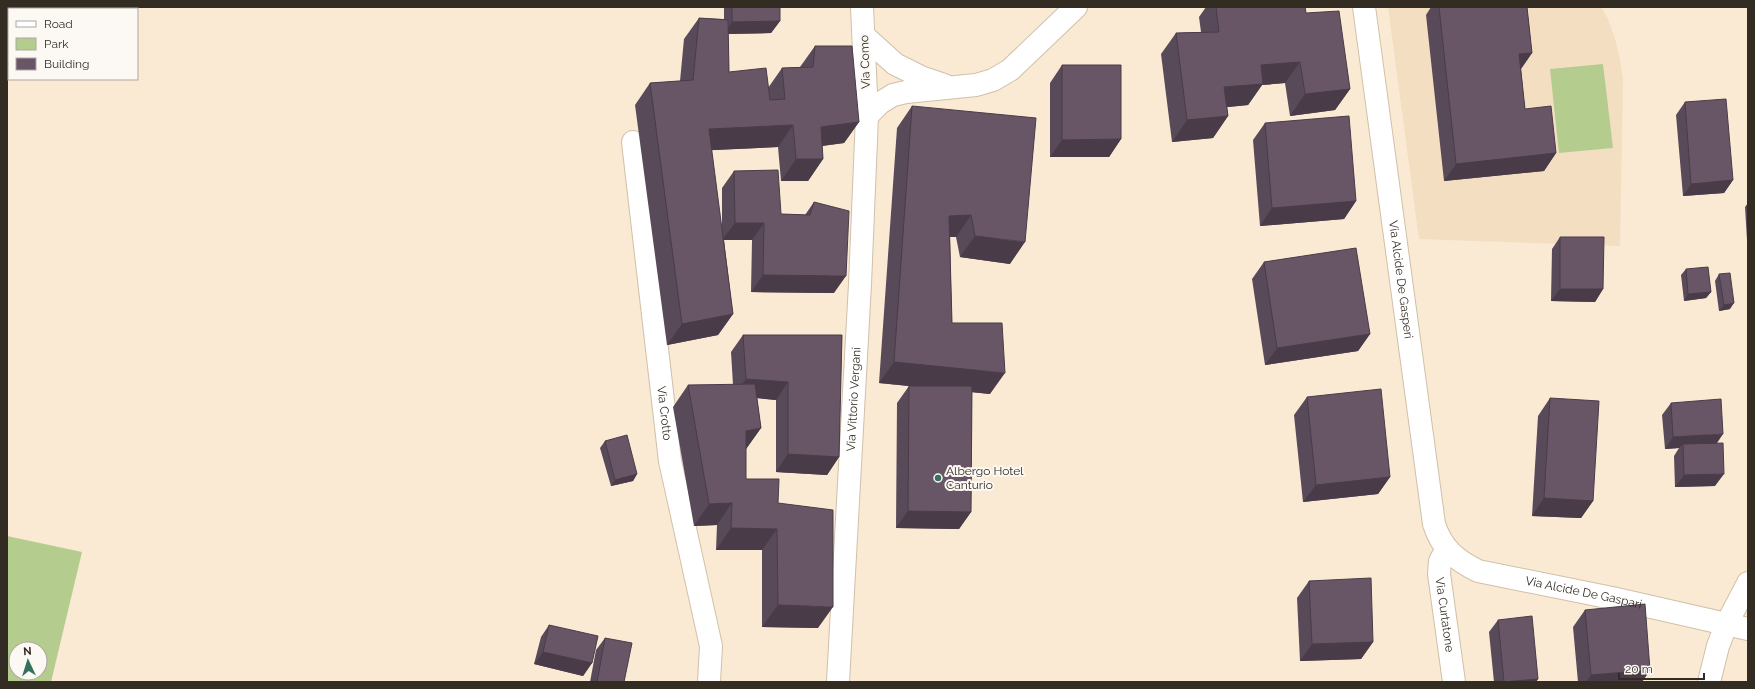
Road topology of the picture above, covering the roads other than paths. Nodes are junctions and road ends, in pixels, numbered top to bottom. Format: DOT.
graph roads {
  1 [pos="862,7"];
  2 [pos="1076,7"];
  3 [pos="1364,7"];
  4 [pos="864,36"];
  5 [pos="951,87"];
  6 [pos="867,116"];
  7 [pos="633,142"];
  8 [pos="1447,549"];
  9 [pos="1748,583"];
  10 [pos="1726,625"];
  11 [pos="1748,629"];
  12 [pos="708,682"];
  13 [pos="838,682"];
  14 [pos="1454,682"];
  15 [pos="1710,682"];
  1 -- 4 [label="street, Via Como"];
  2 -- 5 [label="street"];
  3 -- 8 [label="street, Via Alcide De Gasperi"];
  4 -- 5 [label="street"];
  4 -- 6 [label="street, Via Como"];
  5 -- 6 [label="street"];
  6 -- 13 [label="street, Via Vittorio Vergani"];
  7 -- 12 [label="street, Via Crotto"];
  8 -- 10 [label="street, Via Alcide De Gaspari"];
  8 -- 14 [label="street, Via Curtatone"];
  9 -- 10 [label="street"];
  10 -- 11 [label="street, Via Alcide De Gaspari"];
  10 -- 15 [label="street"];
}
